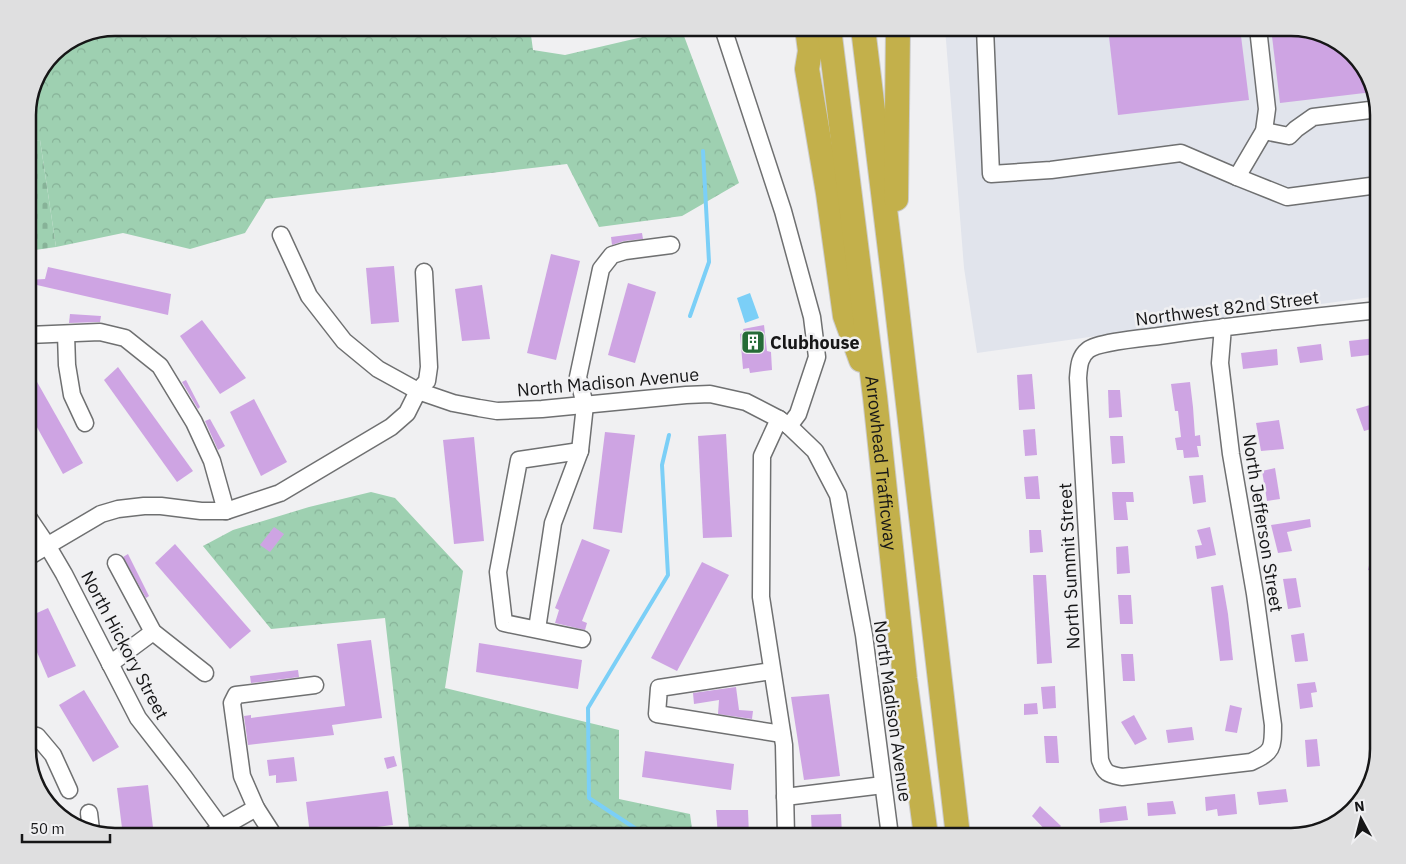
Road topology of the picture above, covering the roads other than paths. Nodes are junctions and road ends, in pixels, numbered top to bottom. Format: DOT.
graph roads {
  1 [pos="726,36"];
  2 [pos="797,36"];
  3 [pos="808,36"];
  4 [pos="829,36"];
  5 [pos="864,36"];
  6 [pos="898,36"];
  7 [pos="985,36"];
  8 [pos="1259,36"];
  9 [pos="807,69"];
  10 [pos="1370,110"];
  11 [pos="1264,131"];
  12 [pos="1237,178"];
  13 [pos="1370,185"];
  14 [pos="282,235"];
  15 [pos="671,245"];
  16 [pos="424,272"];
  17 [pos="895,291"];
  18 [pos="1370,311"];
  19 [pos="1223,327"];
  20 [pos="66,334"];
  21 [pos="36,335"];
  22 [pos="1083,355"];
  23 [pos="418,391"];
  24 [pos="876,398"];
  25 [pos="585,405"];
  26 [pos="784,422"];
  27 [pos="85,423"];
  28 [pos="580,451"];
  29 [pos="226,511"];
  30 [pos="36,529"];
  31 [pos="47,545"];
  32 [pos="36,552"];
  33 [pos="116,563"];
  34 [pos="537,629"];
  35 [pos="154,632"];
  36 [pos="582,639"];
  37 [pos="110,664"];
  38 [pos="772,671"];
  39 [pos="205,673"];
  40 [pos="315,685"];
  41 [pos="782,734"];
  42 [pos="36,736"];
  43 [pos="1108,774"];
  44 [pos="883,785"];
  45 [pos="69,790"];
  46 [pos="785,797"];
  47 [pos="256,808"];
  48 [pos="88,813"];
  49 [pos="90,823"];
  50 [pos="215,828"];
  51 [pos="228,828"];
  52 [pos="269,828"];
  53 [pos="786,828"];
  54 [pos="889,828"];
  55 [pos="925,828"];
  56 [pos="957,828"];
  1 -- 26 [label="street"];
  2 -- 9 [label="highway"];
  3 -- 9 [label="highway"];
  4 -- 24 [label="highway, Arrowhead Trafficway"];
  5 -- 17 [label="highway, Arrowhead Trafficway"];
  6 -- 17 [label="highway"];
  7 -- 12 [label="street"];
  8 -- 11 [label="street"];
  9 -- 24 [label="highway"];
  10 -- 11 [label="street"];
  11 -- 12 [label="street"];
  12 -- 13 [label="street"];
  14 -- 23 [label="street, North Madison Avenue"];
  15 -- 25 [label="street"];
  16 -- 23 [label="street"];
  17 -- 56 [label="highway, Arrowhead Trafficway"];
  18 -- 19 [label="street, Northwest 82nd Street"];
  19 -- 22 [label="street, Northwest 82nd Street"];
  19 -- 43 [label="street, North Jefferson Street"];
  20 -- 21 [label="street"];
  20 -- 27 [label="street"];
  20 -- 29 [label="street"];
  22 -- 43 [label="street, North Summit Street"];
  23 -- 25 [label="street, North Madison Avenue"];
  23 -- 29 [label="street"];
  24 -- 55 [label="highway, Arrowhead Trafficway"];
  25 -- 26 [label="street, North Madison Avenue"];
  25 -- 28 [label="street"];
  26 -- 38 [label="street"];
  26 -- 44 [label="street, North Madison Avenue"];
  28 -- 34 [label="street"];
  28 -- 34 [label="street"];
  29 -- 31 [label="street"];
  30 -- 31 [label="street, North Hickory Street"];
  31 -- 32 [label="street"];
  31 -- 37 [label="street, North Hickory Street"];
  33 -- 35 [label="street"];
  34 -- 36 [label="street"];
  35 -- 37 [label="street"];
  35 -- 39 [label="street"];
  37 -- 50 [label="street, North Hickory Street"];
  38 -- 41 [label="street"];
  38 -- 41 [label="street"];
  40 -- 47 [label="street"];
  41 -- 46 [label="street"];
  42 -- 45 [label="street"];
  44 -- 46 [label="street"];
  44 -- 54 [label="street, North Madison Avenue"];
  46 -- 53 [label="street"];
  47 -- 51 [label="street"];
  47 -- 52 [label="street"];
  48 -- 49 [label="street"];
}
